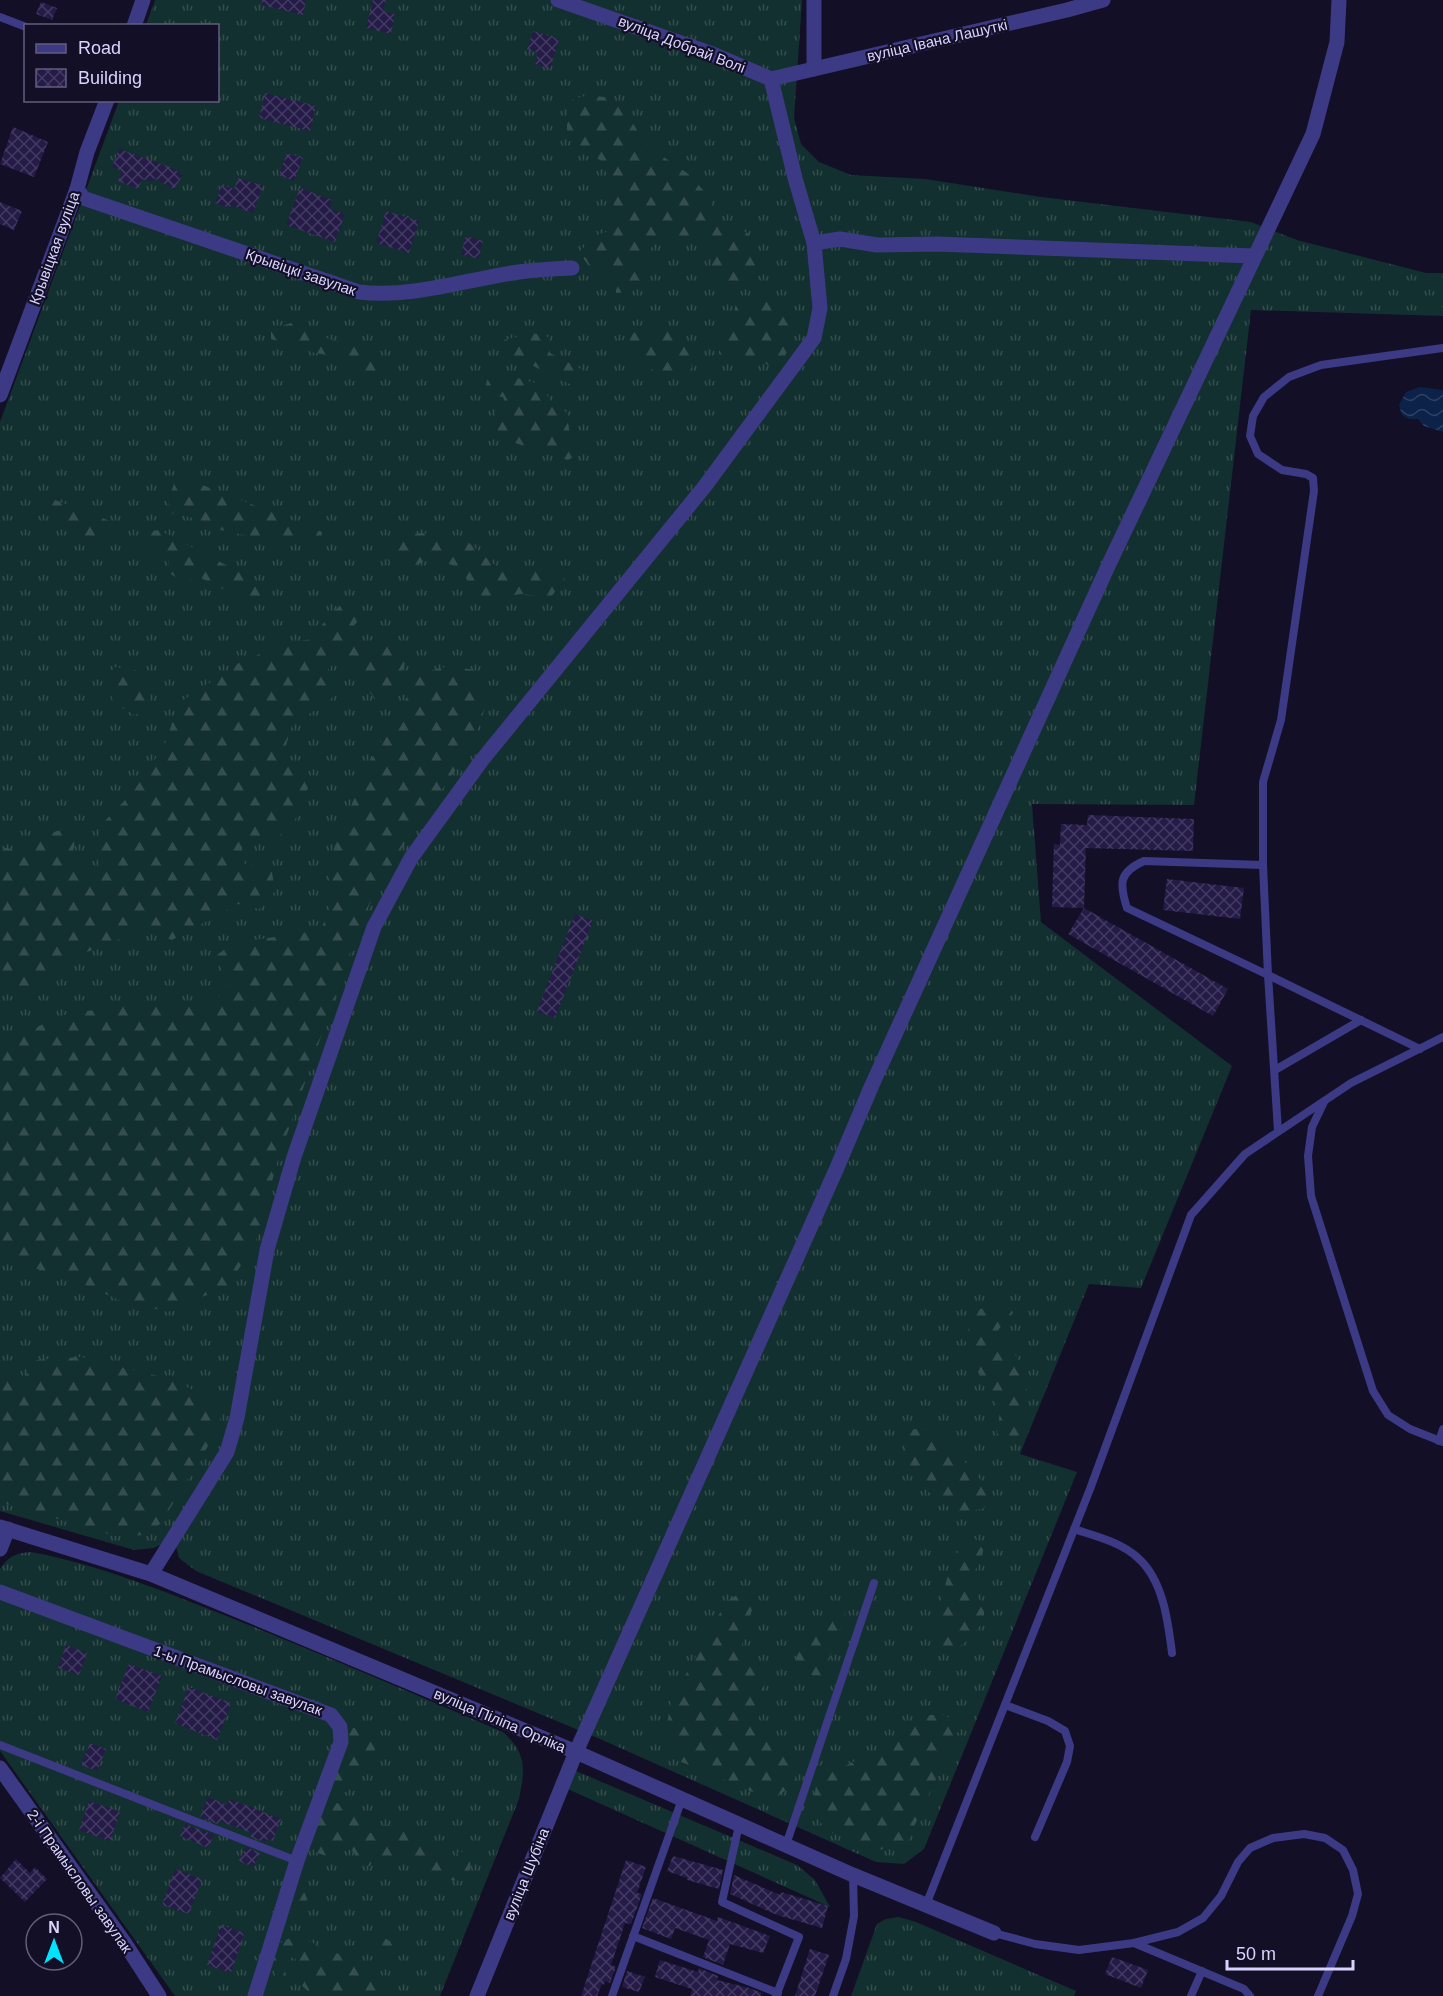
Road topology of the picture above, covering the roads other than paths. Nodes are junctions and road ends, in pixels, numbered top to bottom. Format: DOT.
graph roads {
  1 [pos="143,0"];
  2 [pos="558,0"];
  3 [pos="814,0"];
  4 [pos="1103,0"];
  5 [pos="1339,0"];
  6 [pos="1067,5"];
  7 [pos="0,17"];
  8 [pos="135,24"];
  9 [pos="24,26"];
  10 [pos="814,69"];
  11 [pos="771,79"];
  12 [pos="105,102"];
  13 [pos="77,189"];
  14 [pos="814,243"];
  15 [pos="1253,256"];
  16 [pos="572,268"];
  17 [pos="1443,348"];
  18 [pos="0,395"];
  19 [pos="1263,865"];
  20 [pos="1268,975"];
  21 [pos="1361,1020"];
  22 [pos="1443,1037"];
  23 [pos="1420,1049"];
  24 [pos="1275,1070"];
  25 [pos="1325,1100"];
  26 [pos="1278,1131"];
  27 [pos="1443,1429"];
  28 [pos="1441,1441"];
  29 [pos="4,1528"];
  30 [pos="1074,1528"];
  31 [pos="0,1549"];
  32 [pos="151,1574"];
  33 [pos="874,1583"];
  34 [pos="0,1592"];
  35 [pos="1172,1653"];
  36 [pos="1005,1704"];
  37 [pos="0,1745"];
  38 [pos="576,1752"];
  39 [pos="0,1768"];
  40 [pos="682,1799"];
  41 [pos="739,1825"];
  42 [pos="1035,1837"];
  43 [pos="786,1845"];
  44 [pos="297,1861"];
  45 [pos="853,1875"];
  46 [pos="926,1905"];
  47 [pos="994,1933"];
  48 [pos="633,1936"];
  49 [pos="1134,1942"];
  50 [pos="1202,1971"];
  51 [pos="777,1995"];
  52 [pos="159,1996"];
  53 [pos="255,1996"];
  54 [pos="477,1996"];
  55 [pos="613,1996"];
  56 [pos="833,1996"];
  57 [pos="1191,1996"];
  58 [pos="1250,1996"];
  59 [pos="1318,1996"];
  1 -- 8 [label="street"];
  2 -- 11 [label="street, вуліца Добрай Волі"];
  3 -- 10 [label="street"];
  4 -- 6 [label="street, вуліца Івана Лашуткі"];
  5 -- 15 [label="street, вуліца Шубіна"];
  6 -- 10 [label="street, вуліца Івана Лашуткі"];
  7 -- 9 [label="lane"];
  10 -- 11 [label="street, вуліца Івана Лашуткі"];
  11 -- 14 [label="street"];
  12 -- 13 [label="street, Крывіцкая вуліца"];
  13 -- 16 [label="street, Крывіцкі завулак"];
  13 -- 18 [label="street, Крывіцкая вуліца"];
  14 -- 15 [label="street"];
  14 -- 32 [label="street"];
  15 -- 38 [label="street, вуліца Шубіна"];
  17 -- 19 [label="lane"];
  19 -- 20 [label="lane"];
  19 -- 20 [label="lane"];
  20 -- 21 [label="lane"];
  20 -- 24 [label="lane"];
  21 -- 23 [label="lane"];
  21 -- 24 [label="lane"];
  22 -- 23 [label="lane"];
  23 -- 25 [label="lane"];
  24 -- 26 [label="lane"];
  25 -- 26 [label="lane"];
  25 -- 28 [label="lane"];
  26 -- 30 [label="lane"];
  27 -- 28 [label="lane"];
  29 -- 31 [label="street"];
  29 -- 32 [label="street, вуліца Піліпа Орліка"];
  30 -- 35 [label="lane"];
  30 -- 36 [label="lane"];
  32 -- 38 [label="street, вуліца Піліпа Орліка"];
  33 -- 43 [label="lane"];
  34 -- 44 [label="street, 1-ы Прамысловы завулак"];
  36 -- 42 [label="lane"];
  36 -- 46 [label="lane"];
  37 -- 44 [label="lane"];
  38 -- 40 [label="street, вуліца Піліпа Орліка"];
  38 -- 54 [label="street, вуліца Шубіна"];
  39 -- 52 [label="street, 2-і Прамысловы завулак"];
  40 -- 41 [label="street, вуліца Піліпа Орліка"];
  40 -- 48 [label="lane"];
  41 -- 43 [label="street, вуліца Піліпа Орліка"];
  41 -- 51 [label="lane"];
  43 -- 45 [label="street, вуліца Піліпа Орліка"];
  44 -- 53 [label="street, 1-ы Прамысловы завулак"];
  45 -- 46 [label="street, вуліца Піліпа Орліка"];
  45 -- 56 [label="lane"];
  46 -- 47 [label="street, вуліца Піліпа Орліка"];
  47 -- 49 [label="lane"];
  48 -- 51 [label="lane"];
  48 -- 55 [label="lane"];
  49 -- 50 [label="lane"];
  49 -- 59 [label="lane"];
  50 -- 57 [label="lane"];
  50 -- 58 [label="lane"];
}
